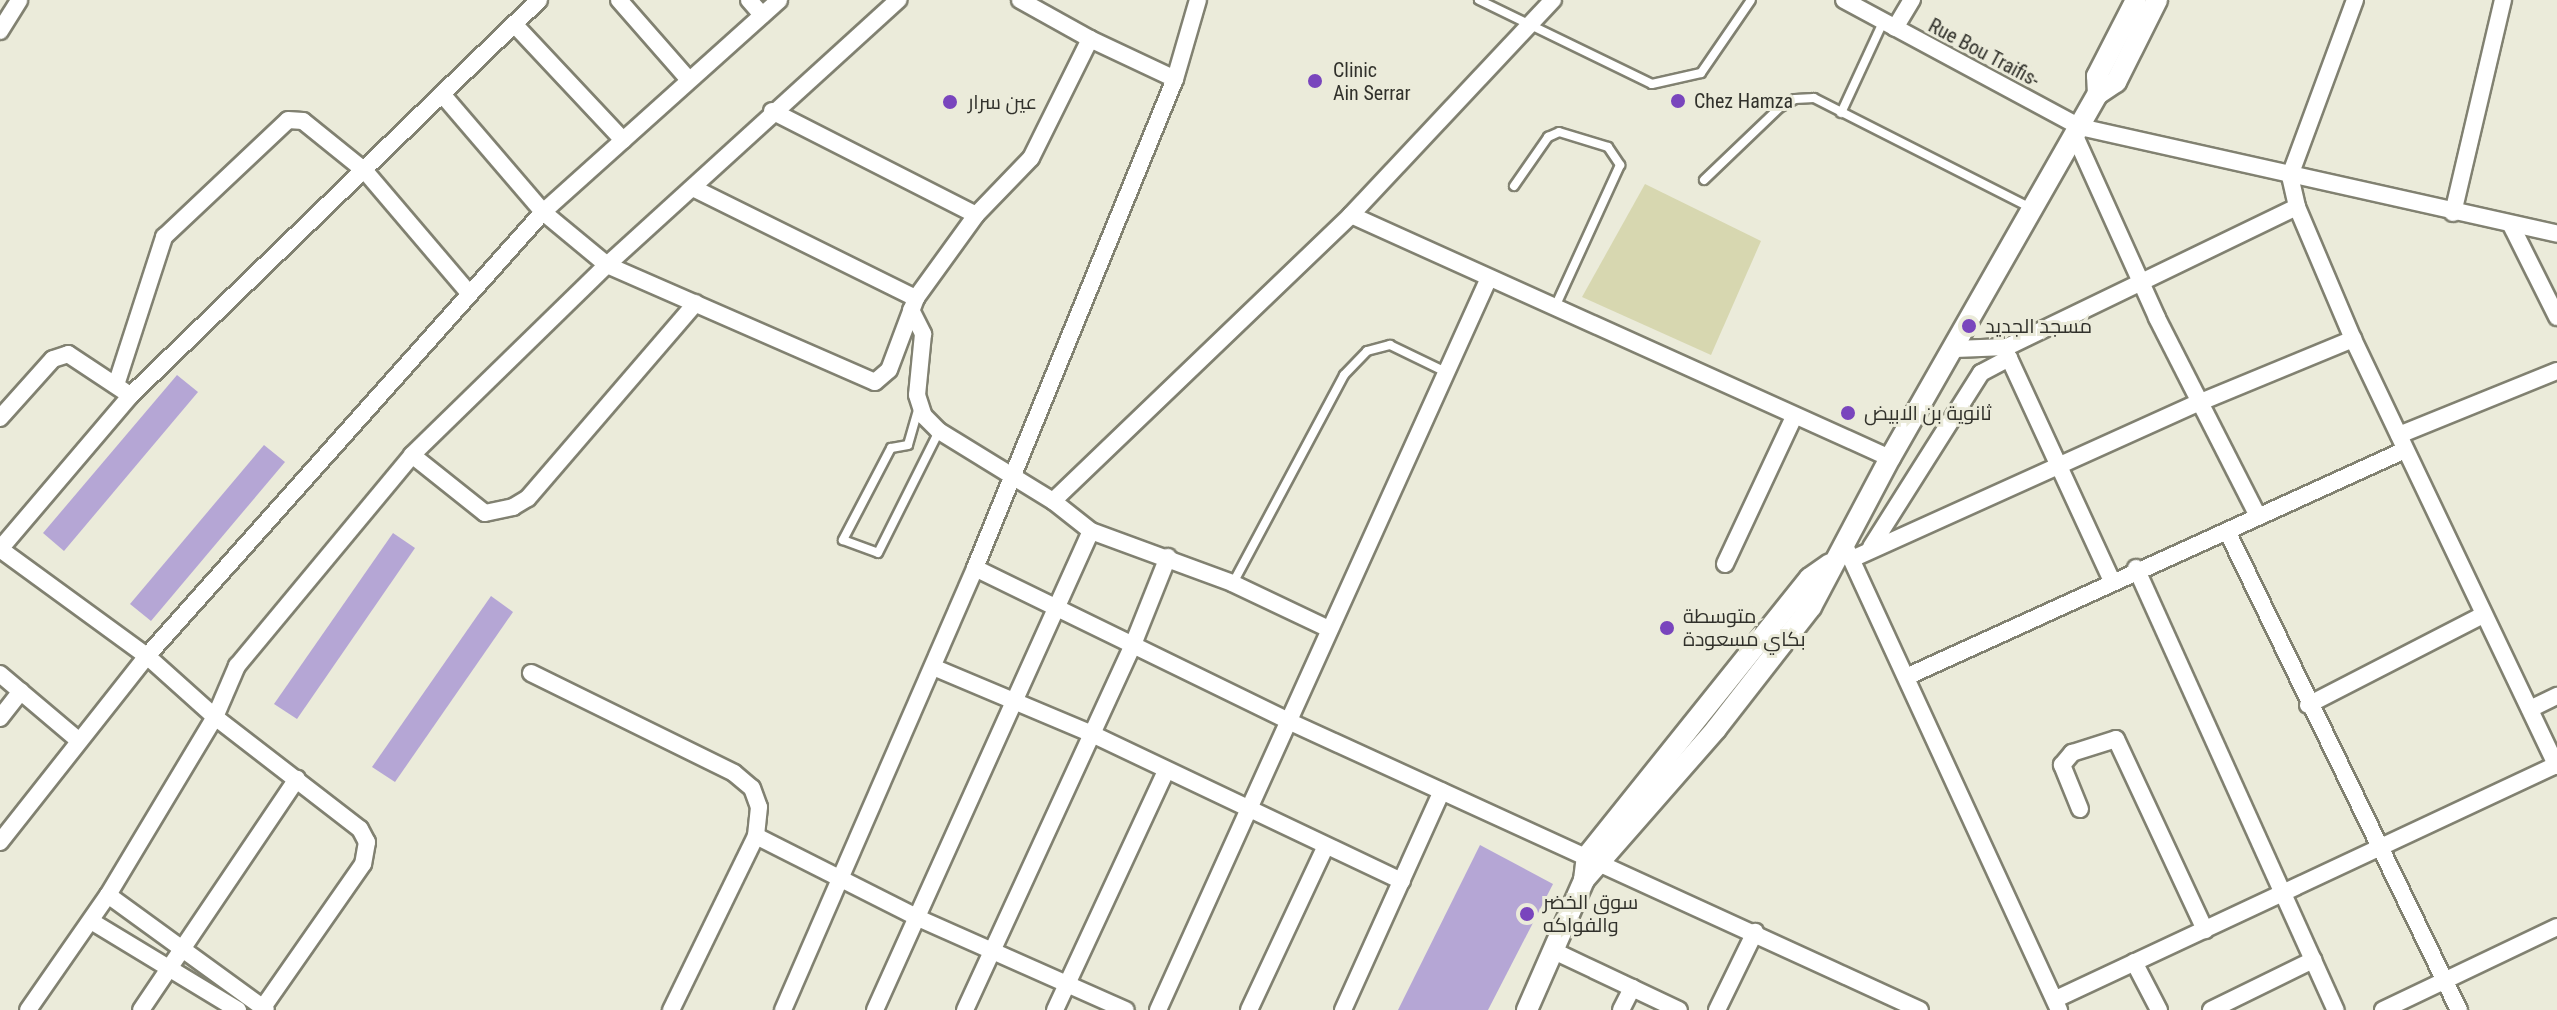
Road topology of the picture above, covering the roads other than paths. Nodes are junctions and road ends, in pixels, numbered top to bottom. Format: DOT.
graph roads {
  1 [pos="19,0"];
  2 [pos="539,0"];
  3 [pos="619,0"];
  4 [pos="749,0"];
  5 [pos="779,0"];
  6 [pos="898,0"];
  7 [pos="1020,0"];
  8 [pos="1198,0"];
  9 [pos="1479,0"];
  10 [pos="1553,0"];
  11 [pos="1751,0"];
  12 [pos="1912,0"];
  13 [pos="2136,0"];
  14 [pos="2157,0"];
  15 [pos="2355,0"];
  16 [pos="2503,0"];
  17 [pos="1850,1"];
  18 [pos="762,15"];
  19 [pos="1880,16"];
  20 [pos="515,25"];
  21 [pos="1530,27"];
  22 [pos="0,31"];
  23 [pos="1090,39"];
  24 [pos="1175,79"];
  25 [pos="689,80"];
  26 [pos="442,94"];
  27 [pos="2098,94"];
  28 [pos="772,111"];
  29 [pos="1841,113"];
  30 [pos="2078,131"];
  31 [pos="623,140"];
  32 [pos="365,171"];
  33 [pos="2290,176"];
  34 [pos="1704,180"];
  35 [pos="1514,186"];
  36 [pos="693,188"];
  37 [pos="2297,207"];
  38 [pos="2034,210"];
  39 [pos="543,212"];
  40 [pos="2453,213"];
  41 [pos="976,215"];
  42 [pos="1351,215"];
  43 [pos="2511,225"];
  44 [pos="2557,234"];
  45 [pos="607,265"];
  46 [pos="1489,278"];
  47 [pos="2142,285"];
  48 [pos="469,293"];
  49 [pos="696,303"];
  50 [pos="913,304"];
  51 [pos="1556,305"];
  52 [pos="2557,317"];
  53 [pos="2353,339"];
  54 [pos="1955,349"];
  55 [pos="2557,371"];
  56 [pos="1448,373"];
  57 [pos="116,385"];
  58 [pos="130,396"];
  59 [pos="2198,403"];
  60 [pos="919,407"];
  61 [pos="1794,417"];
  62 [pos="0,418"];
  63 [pos="939,431"];
  64 [pos="2402,442"];
  65 [pos="412,455"];
  66 [pos="1890,458"];
  67 [pos="2059,466"];
  68 [pos="1011,474"];
  69 [pos="1053,501"];
  70 [pos="2258,516"];
  71 [pos="1091,531"];
  72 [pos="2227,531"];
  73 [pos="1871,547"];
  74 [pos="0,549"];
  75 [pos="1848,550"];
  76 [pos="1168,557"];
  77 [pos="1725,564"];
  78 [pos="975,568"];
  79 [pos="2136,568"];
  80 [pos="2112,581"];
  81 [pos="1232,583"];
  82 [pos="1056,611"];
  83 [pos="2483,615"];
  84 [pos="1329,629"];
  85 [pos="1132,647"];
  86 [pos="147,656"];
  87 [pos="933,667"];
  88 [pos="531,673"];
  89 [pos="0,674"];
  90 [pos="1906,677"];
  91 [pos="21,691"];
  92 [pos="2557,696"];
  93 [pos="1013,702"];
  94 [pos="2308,705"];
  95 [pos="2530,709"];
  96 [pos="215,717"];
  97 [pos="0,718"];
  98 [pos="1286,720"];
  99 [pos="1092,734"];
  100 [pos="78,740"];
  101 [pos="2557,766"];
  102 [pos="1166,771"];
  103 [pos="297,779"];
  104 [pos="1442,791"];
  105 [pos="2080,809"];
  106 [pos="1247,811"];
  107 [pos="756,836"];
  108 [pos="0,842"];
  109 [pos="1325,848"];
  110 [pos="2378,851"];
  111 [pos="1595,860"];
  112 [pos="843,881"];
  113 [pos="1402,881"];
  114 [pos="2282,894"];
  115 [pos="108,895"];
  116 [pos="918,918"];
  117 [pos="91,921"];
  118 [pos="2557,927"];
  119 [pos="2205,930"];
  120 [pos="1755,932"];
  121 [pos="183,947"];
  122 [pos="1554,951"];
  123 [pos="992,953"];
  124 [pos="2313,960"];
  125 [pos="2134,962"];
  126 [pos="169,968"];
  127 [pos="2445,983"];
  128 [pos="1068,984"];
  129 [pos="1632,988"];
  130 [pos="2057,1004"];
  131 [pos="263,1008"];
  132 [pos="1910,1008"];
  133 [pos="28,1010"];
  134 [pos="141,1010"];
  135 [pos="238,1010"];
  136 [pos="671,1010"];
  137 [pos="783,1010"];
  138 [pos="875,1010"];
  139 [pos="965,1010"];
  140 [pos="1055,1010"];
  141 [pos="1126,1010"];
  142 [pos="1158,1010"];
  143 [pos="1249,1010"];
  144 [pos="1343,1010"];
  145 [pos="1527,1010"];
  146 [pos="1621,1010"];
  147 [pos="1679,1010"];
  148 [pos="1717,1010"];
  149 [pos="2159,1010"];
  150 [pos="2211,1010"];
  151 [pos="2336,1010"];
  152 [pos="2383,1010"];
  153 [pos="2459,1010"];
  1 -- 22 [label="street"];
  2 -- 20 [label="street"];
  3 -- 25 [label="street"];
  4 -- 18 [label="street"];
  5 -- 18 [label="street"];
  6 -- 28 [label="street"];
  7 -- 23 [label="street"];
  8 -- 24 [label="street"];
  9 -- 21 [label="lane"];
  10 -- 21 [label="street"];
  11 -- 21 [label="lane"];
  12 -- 19 [label="street"];
  13 -- 27 [label="street"];
  14 -- 27 [label="street"];
  15 -- 33 [label="street"];
  16 -- 40 [label="street"];
  17 -- 19 [label="street, Rue Bou Traifis-"];
  18 -- 25 [label="street"];
  19 -- 29 [label="lane"];
  19 -- 30 [label="street, Rue Bou Traifis-"];
  20 -- 26 [label="street"];
  20 -- 31 [label="street"];
  21 -- 42 [label="street"];
  23 -- 24 [label="street"];
  23 -- 41 [label="street"];
  24 -- 68 [label="street"];
  25 -- 31 [label="street"];
  26 -- 32 [label="street"];
  26 -- 39 [label="street"];
  27 -- 30 [label="street"];
  28 -- 36 [label="street"];
  28 -- 41 [label="street"];
  29 -- 34 [label="lane"];
  29 -- 38 [label="lane"];
  30 -- 33 [label="street, Rue Bou Traifis-"];
  30 -- 38 [label="street"];
  30 -- 47 [label="street"];
  31 -- 39 [label="street"];
  32 -- 48 [label="street"];
  32 -- 57 [label="street"];
  32 -- 58 [label="street"];
  33 -- 37 [label="street"];
  33 -- 40 [label="street, Rue Bou Traifis-"];
  35 -- 51 [label="lane"];
  36 -- 45 [label="street"];
  36 -- 50 [label="street"];
  37 -- 47 [label="street"];
  37 -- 53 [label="street"];
  38 -- 54 [label="street"];
  39 -- 45 [label="street"];
  39 -- 48 [label="street"];
  40 -- 43 [label="street, Rue Bou Traifis-"];
  41 -- 50 [label="street"];
  42 -- 46 [label="street"];
  42 -- 69 [label="street"];
  43 -- 44 [label="street, Rue Bou Traifis-"];
  43 -- 52 [label="street"];
  45 -- 49 [label="street"];
  45 -- 65 [label="street"];
  46 -- 51 [label="street"];
  46 -- 56 [label="street"];
  47 -- 54 [label="street"];
  47 -- 59 [label="street"];
  48 -- 86 [label="street"];
  49 -- 50 [label="street"];
  49 -- 65 [label="street"];
  50 -- 60 [label="street"];
  51 -- 61 [label="street"];
  53 -- 59 [label="street"];
  53 -- 64 [label="street"];
  54 -- 66 [label="street"];
  55 -- 64 [label="street"];
  56 -- 81 [label="lane"];
  56 -- 84 [label="street"];
  57 -- 58 [label="street"];
  57 -- 62 [label="street"];
  58 -- 74 [label="street"];
  59 -- 67 [label="street"];
  59 -- 70 [label="street"];
  60 -- 63 [label="street"];
  60 -- 63 [label="lane"];
  61 -- 66 [label="street"];
  61 -- 77 [label="street"];
  63 -- 68 [label="street"];
  64 -- 70 [label="street"];
  64 -- 83 [label="street"];
  65 -- 96 [label="street"];
  66 -- 75 [label="street"];
  67 -- 73 [label="street"];
  67 -- 73 [label="street"];
  67 -- 80 [label="street"];
  68 -- 69 [label="street"];
  68 -- 78 [label="street"];
  69 -- 71 [label="street"];
  70 -- 72 [label="street"];
  71 -- 76 [label="street"];
  71 -- 82 [label="street"];
  72 -- 79 [label="street"];
  72 -- 94 [label="street"];
  73 -- 75 [label="street"];
  74 -- 86 [label="street"];
  75 -- 90 [label="street"];
  75 -- 111 [label="street"];
  76 -- 81 [label="street"];
  76 -- 85 [label="street"];
  78 -- 82 [label="street"];
  78 -- 87 [label="street"];
  79 -- 80 [label="street"];
  79 -- 114 [label="street"];
  80 -- 90 [label="street"];
  81 -- 84 [label="street"];
  82 -- 85 [label="street"];
  82 -- 93 [label="street"];
  83 -- 94 [label="street"];
  83 -- 95 [label="street"];
  84 -- 98 [label="street"];
  85 -- 98 [label="street"];
  85 -- 99 [label="street"];
  86 -- 96 [label="street"];
  86 -- 100 [label="street"];
  87 -- 93 [label="street"];
  87 -- 112 [label="street"];
  88 -- 107 [label="street"];
  89 -- 91 [label="street"];
  90 -- 130 [label="street"];
  91 -- 97 [label="street"];
  91 -- 100 [label="street"];
  92 -- 95 [label="street"];
  93 -- 99 [label="street"];
  93 -- 116 [label="street"];
  94 -- 110 [label="street"];
  95 -- 101 [label="street"];
  96 -- 103 [label="street"];
  96 -- 115 [label="street"];
  98 -- 104 [label="street"];
  98 -- 106 [label="street"];
  99 -- 102 [label="street"];
  99 -- 123 [label="street"];
  100 -- 108 [label="street"];
  101 -- 110 [label="street"];
  102 -- 106 [label="street"];
  102 -- 128 [label="street"];
  103 -- 121 [label="street"];
  103 -- 131 [label="street"];
  104 -- 111 [label="street"];
  104 -- 113 [label="street"];
  105 -- 119 [label="street"];
  106 -- 109 [label="street"];
  106 -- 142 [label="street"];
  107 -- 112 [label="street"];
  107 -- 136 [label="street"];
  109 -- 113 [label="street"];
  109 -- 143 [label="street"];
  110 -- 114 [label="street"];
  110 -- 127 [label="street"];
  111 -- 120 [label="street"];
  111 -- 122 [label="street"];
  112 -- 116 [label="street"];
  112 -- 137 [label="street"];
  113 -- 144 [label="street"];
  114 -- 119 [label="street"];
  114 -- 124 [label="street"];
  115 -- 117 [label="street"];
  115 -- 121 [label="street"];
  116 -- 123 [label="street"];
  116 -- 138 [label="street"];
  117 -- 126 [label="street"];
  117 -- 133 [label="street"];
  118 -- 127 [label="street"];
  119 -- 125 [label="street"];
  120 -- 132 [label="street"];
  120 -- 148 [label="street"];
  121 -- 126 [label="street"];
  121 -- 131 [label="street"];
  122 -- 129 [label="street"];
  122 -- 145 [label="street"];
  123 -- 128 [label="street"];
  123 -- 139 [label="street"];
  124 -- 150 [label="street"];
  124 -- 151 [label="street"];
  125 -- 130 [label="street"];
  125 -- 149 [label="street"];
  126 -- 134 [label="street"];
  126 -- 135 [label="street"];
  127 -- 152 [label="street"];
  127 -- 153 [label="street"];
  128 -- 140 [label="street"];
  128 -- 141 [label="street"];
  129 -- 146 [label="street"];
  129 -- 147 [label="street"];
}
